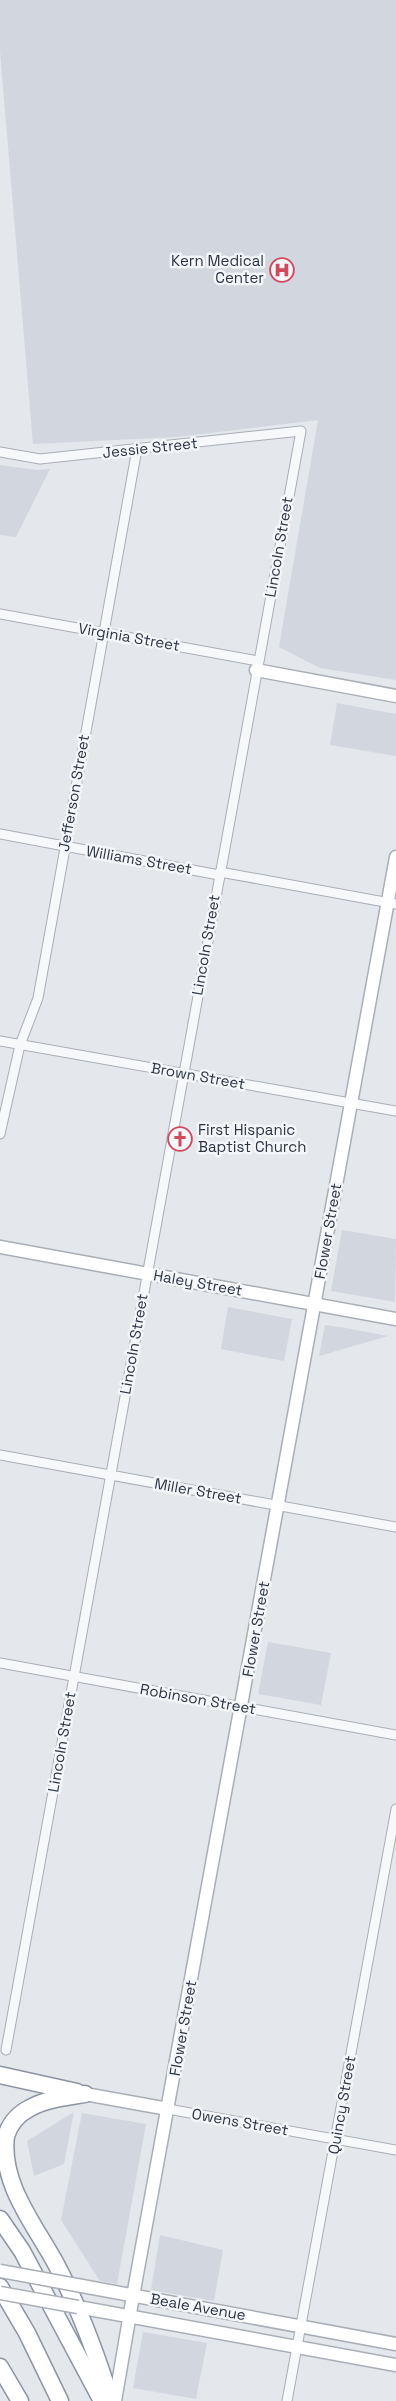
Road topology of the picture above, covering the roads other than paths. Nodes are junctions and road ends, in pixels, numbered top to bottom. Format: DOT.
graph roads {
  1 [pos="300,432"];
  2 [pos="137,449"];
  3 [pos="0,452"];
  4 [pos="0,614"];
  5 [pos="103,632"];
  6 [pos="257,666"];
  7 [pos="396,696"];
  8 [pos="0,834"];
  9 [pos="64,846"];
  10 [pos="396,857"];
  11 [pos="219,873"];
  12 [pos="392,903"];
  13 [pos="0,1041"];
  14 [pos="20,1045"];
  15 [pos="182,1074"];
  16 [pos="351,1103"];
  17 [pos="396,1111"];
  18 [pos="0,1134"];
  19 [pos="0,1247"];
  20 [pos="146,1274"];
  21 [pos="315,1304"];
  22 [pos="396,1319"];
  23 [pos="0,1455"];
  24 [pos="110,1475"];
  25 [pos="278,1506"];
  26 [pos="396,1527"];
  27 [pos="0,1663"];
  28 [pos="74,1676"];
  29 [pos="242,1707"];
  30 [pos="396,1735"];
  31 [pos="396,1809"];
  32 [pos="6,2050"];
  33 [pos="0,2075"];
  34 [pos="84,2094"];
  35 [pos="168,2109"];
  36 [pos="336,2139"];
  37 [pos="396,2150"];
  38 [pos="0,2219"];
  39 [pos="0,2271"];
  40 [pos="0,2287"];
  41 [pos="0,2293"];
  42 [pos="133,2296"];
  43 [pos="129,2316"];
  44 [pos="300,2326"];
  45 [pos="396,2344"];
  46 [pos="297,2347"];
  47 [pos="396,2365"];
  48 [pos="0,2367"];
  49 [pos="20,2401"];
  50 [pos="60,2401"];
  51 [pos="102,2401"];
  52 [pos="112,2401"];
  53 [pos="115,2401"];
  54 [pos="287,2401"];
  1 -- 2 [label="street, Jessie Street"];
  1 -- 6 [label="street, Lincoln Street"];
  2 -- 3 [label="street, Jessie Street"];
  2 -- 5 [label="street, Jefferson Street"];
  4 -- 5 [label="street, Virginia Street"];
  5 -- 6 [label="street, Virginia Street"];
  5 -- 9 [label="street, Jefferson Street"];
  6 -- 7 [label="main road, Virginia Street"];
  6 -- 11 [label="street, Lincoln Street"];
  8 -- 9 [label="street, Williams Street"];
  9 -- 11 [label="street, Williams Street"];
  9 -- 14 [label="street, Jefferson Street"];
  10 -- 12 [label="main road, Flower Street"];
  11 -- 12 [label="street, Williams Street"];
  11 -- 15 [label="street, Lincoln Street"];
  12 -- 16 [label="main road, Flower Street"];
  13 -- 14 [label="street, Brown Street"];
  14 -- 15 [label="street, Brown Street"];
  14 -- 18 [label="street, Jefferson Street"];
  15 -- 16 [label="street, Brown Street"];
  15 -- 20 [label="street, Lincoln Street"];
  16 -- 17 [label="street, Brown Street"];
  16 -- 21 [label="main road, Flower Street"];
  19 -- 20 [label="main road, Haley Street"];
  20 -- 21 [label="main road, Haley Street"];
  20 -- 24 [label="street, Lincoln Street"];
  21 -- 22 [label="main road, Haley Street"];
  21 -- 25 [label="main road, Flower Street"];
  23 -- 24 [label="street, Miller Street"];
  24 -- 25 [label="street, Miller Street"];
  24 -- 28 [label="street, Lincoln Street"];
  25 -- 26 [label="street, Miller Street"];
  25 -- 29 [label="main road, Flower Street"];
  27 -- 28 [label="street, Robinson Street"];
  28 -- 29 [label="street, Robinson Street"];
  28 -- 32 [label="street, Lincoln Street"];
  29 -- 30 [label="street, Robinson Street"];
  29 -- 35 [label="main road, Flower Street"];
  31 -- 36 [label="street, Quincy Street"];
  33 -- 34 [label="highway"];
  34 -- 35 [label="main road, Owens Street"];
  34 -- 52 [label="highway"];
  35 -- 36 [label="street, Owens Street"];
  35 -- 42 [label="main road, Flower Street"];
  36 -- 37 [label="street, Owens Street"];
  36 -- 44 [label="street, Quincy Street"];
  38 -- 51 [label="highway"];
  39 -- 42 [label="main road, Beale Avenue, bridge"];
  40 -- 50 [label="highway"];
  41 -- 43 [label="main road, Beale Avenue, bridge"];
  42 -- 43 [label="main road, Flower Street"];
  42 -- 44 [label="main road, Beale Avenue"];
  43 -- 46 [label="main road, Beale Avenue"];
  43 -- 53 [label="main road, Flower Street"];
  44 -- 45 [label="main road, Beale Avenue"];
  44 -- 46 [label="street, Quincy Street"];
  46 -- 47 [label="main road, Beale Avenue"];
  46 -- 54 [label="street, Quincy Street"];
  48 -- 49 [label="highway"];
}
